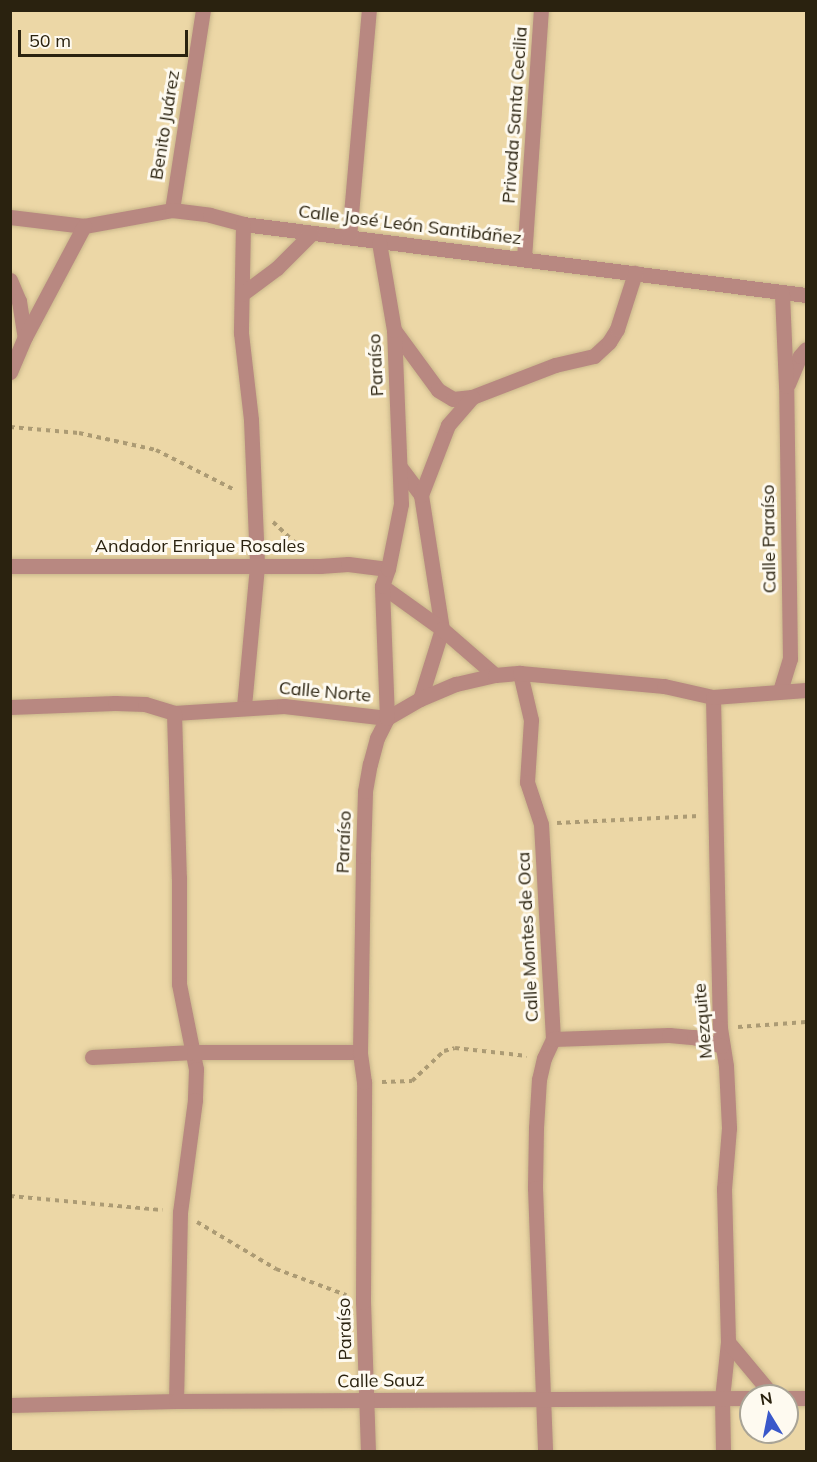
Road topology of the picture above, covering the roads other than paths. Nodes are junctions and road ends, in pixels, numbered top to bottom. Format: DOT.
graph roads {
  1 [pos="203,10"];
  2 [pos="369,10"];
  3 [pos="541,10"];
  4 [pos="172,210"];
  5 [pos="10,217"];
  6 [pos="243,224"];
  7 [pos="84,226"];
  8 [pos="312,233"];
  9 [pos="349,237"];
  10 [pos="379,242"];
  11 [pos="524,258"];
  12 [pos="635,273"];
  13 [pos="10,280"];
  14 [pos="782,293"];
  15 [pos="242,294"];
  16 [pos="807,296"];
  17 [pos="394,330"];
  18 [pos="25,337"];
  19 [pos="807,349"];
  20 [pos="10,372"];
  21 [pos="786,386"];
  22 [pos="472,397"];
  23 [pos="400,467"];
  24 [pos="421,495"];
  25 [pos="10,566"];
  26 [pos="257,566"];
  27 [pos="388,569"];
  28 [pos="382,586"];
  29 [pos="442,629"];
  30 [pos="520,673"];
  31 [pos="495,675"];
  32 [pos="807,690"];
  33 [pos="780,691"];
  34 [pos="713,697"];
  35 [pos="420,699"];
  36 [pos="10,707"];
  37 [pos="244,707"];
  38 [pos="174,713"];
  39 [pos="387,718"];
  40 [pos="554,1039"];
  41 [pos="722,1046"];
  42 [pos="194,1052"];
  43 [pos="360,1053"];
  44 [pos="92,1058"];
  45 [pos="728,1342"];
  46 [pos="763,1384"];
  47 [pos="544,1398"];
  48 [pos="722,1398"];
  49 [pos="739,1398"];
  50 [pos="176,1401"];
  51 [pos="368,1402"];
  52 [pos="10,1405"];
  53 [pos="368,1452"];
  54 [pos="545,1452"];
  55 [pos="723,1452"];
  1 -- 4 [label="street, Benito Juárez"];
  2 -- 9 [label="street"];
  3 -- 11 [label="street, Privada Santa Cecilia"];
  4 -- 6 [label="street, Calle José León Santibáñez"];
  4 -- 7 [label="street, Calle José León Santibáñez"];
  5 -- 7 [label="street, Calle José León Santibáñez"];
  6 -- 8 [label="street, Calle José León Santibáñez"];
  6 -- 15 [label="street"];
  7 -- 18 [label="street"];
  8 -- 9 [label="street, Calle José León Santibáñez"];
  8 -- 15 [label="street"];
  9 -- 10 [label="street, Calle José León Santibáñez"];
  10 -- 11 [label="street, Calle José León Santibáñez"];
  10 -- 17 [label="street, Paraíso"];
  11 -- 12 [label="street, Calle José León Santibáñez"];
  12 -- 14 [label="street, Calle José León Santibáñez"];
  12 -- 22 [label="street"];
  13 -- 18 [label="street"];
  14 -- 16 [label="street, Calle José León Santibáñez"];
  14 -- 21 [label="street, Calle Paraíso"];
  15 -- 26 [label="street"];
  17 -- 22 [label="street"];
  17 -- 23 [label="street, Paraíso"];
  18 -- 20 [label="street"];
  19 -- 21 [label="street, Calle Paraíso"];
  21 -- 33 [label="street, Calle Paraíso"];
  22 -- 24 [label="street"];
  23 -- 24 [label="street"];
  23 -- 27 [label="street, Paraíso"];
  24 -- 29 [label="street"];
  25 -- 26 [label="street, Andador Enrique Rosales"];
  26 -- 27 [label="street, Andador Enrique Rosales"];
  26 -- 37 [label="street"];
  27 -- 28 [label="street, Paraíso"];
  28 -- 29 [label="street"];
  28 -- 39 [label="street, Paraíso"];
  29 -- 31 [label="street"];
  29 -- 35 [label="street"];
  30 -- 31 [label="street, Calle Norte"];
  30 -- 34 [label="street, Calle Norte"];
  30 -- 40 [label="street, Calle Montes de Oca"];
  31 -- 35 [label="street, Calle Norte"];
  32 -- 33 [label="street, Calle Norte"];
  33 -- 34 [label="street, Calle Norte"];
  34 -- 41 [label="street, Mezquite"];
  35 -- 39 [label="street, Calle Norte"];
  36 -- 38 [label="street, Calle Norte"];
  37 -- 38 [label="street, Calle Norte"];
  37 -- 39 [label="street, Calle Norte"];
  38 -- 42 [label="street"];
  39 -- 43 [label="street, Paraíso"];
  40 -- 41 [label="street"];
  40 -- 47 [label="street, Calle Montes de Oca"];
  41 -- 45 [label="street, Mezquite"];
  42 -- 43 [label="street"];
  42 -- 44 [label="street"];
  42 -- 50 [label="street"];
  43 -- 51 [label="street, Paraíso"];
  45 -- 46 [label="street"];
  45 -- 48 [label="street, Mezquite"];
  47 -- 48 [label="street, Calle Sauz"];
  47 -- 51 [label="street, Calle Sauz"];
  47 -- 54 [label="street, Calle Montes de Oca"];
  48 -- 49 [label="street, Calle Sauz"];
  48 -- 55 [label="street, Mezquite"];
  50 -- 51 [label="street, Calle Sauz"];
  50 -- 52 [label="street, Calle Sauz"];
  51 -- 53 [label="street, Paraíso"];
}
